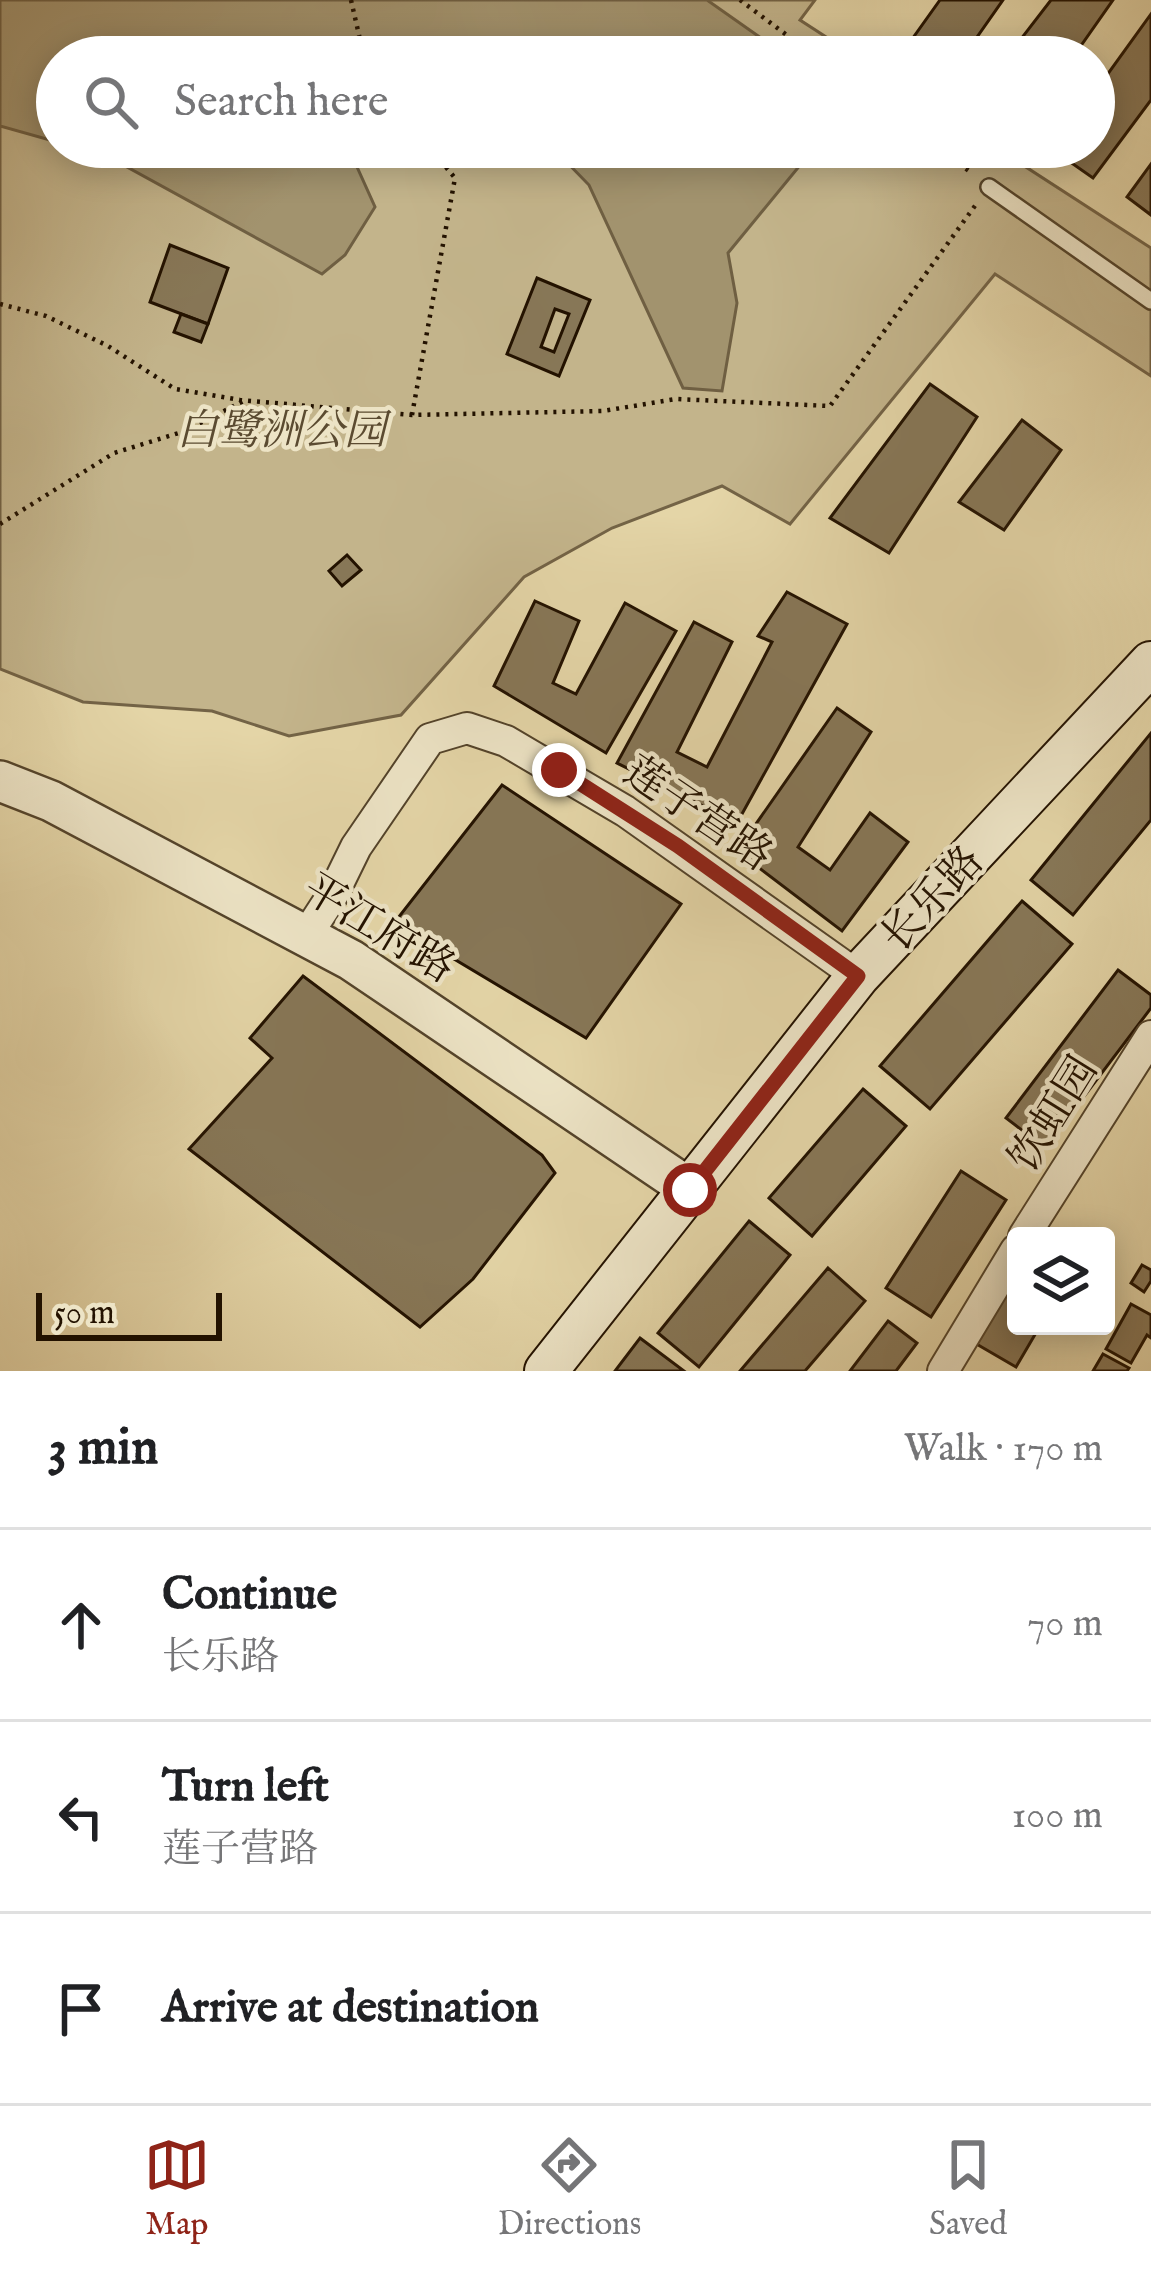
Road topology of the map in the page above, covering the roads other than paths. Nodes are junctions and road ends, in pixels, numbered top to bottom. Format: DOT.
graph roads {
  1 [pos="989,187"];
  2 [pos="1151,301"];
  3 [pos="1147,676"];
  4 [pos="0,782"];
  5 [pos="306,936"];
  6 [pos="858,976"];
  7 [pos="1151,1036"];
  8 [pos="690,1190"];
  9 [pos="1030,1227"];
  10 [pos="1007,1265"];
  11 [pos="546,1371"];
  12 [pos="943,1371"];
  1 -- 2 [label="lane"];
  3 -- 6 [label="main road, 长乐路"];
  4 -- 5 [label="street, 平江府路"];
  5 -- 6 [label="street, 莲子营路"];
  5 -- 8 [label="street, 平江府路"];
  6 -- 8 [label="main road, 长乐路"];
  7 -- 9 [label="street, 饮虹园"];
  8 -- 11 [label="main road, 长乐路"];
  10 -- 12 [label="street"];
}
